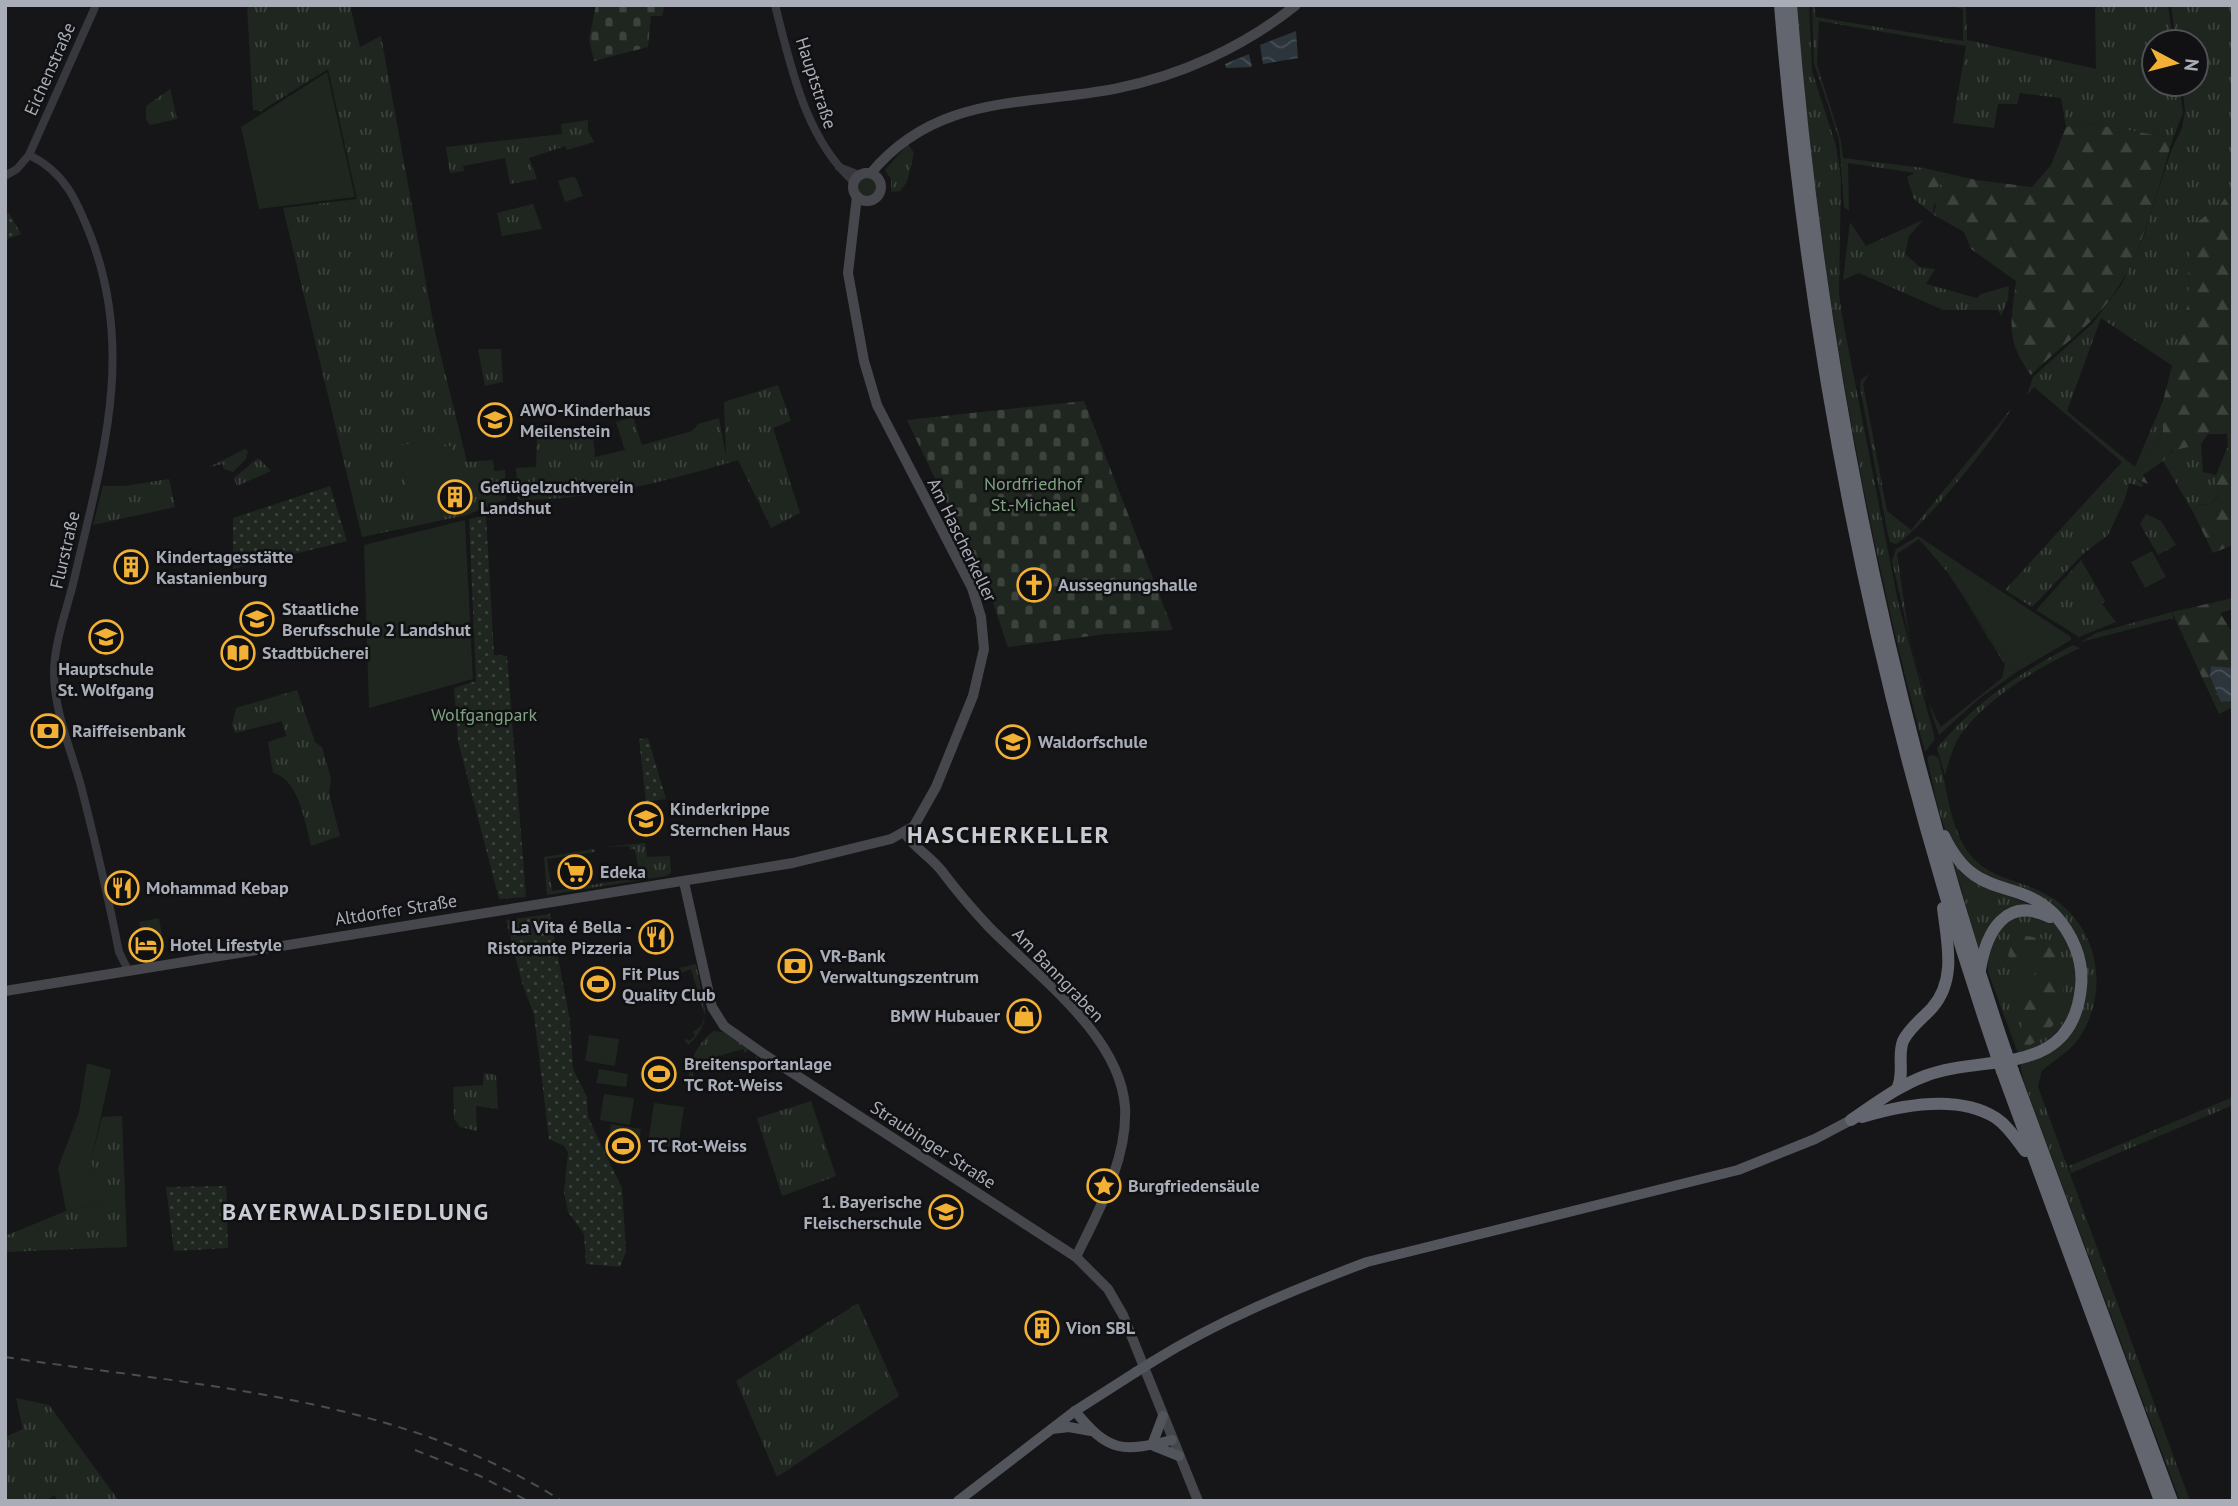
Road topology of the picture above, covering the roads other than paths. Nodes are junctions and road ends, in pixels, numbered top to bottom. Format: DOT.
graph roads {
  1 [pos="96,5"];
  2 [pos="775,5"];
  3 [pos="1296,5"];
  4 [pos="1780,5"];
  5 [pos="1791,5"];
  6 [pos="29,155"];
  7 [pos="5,176"];
  8 [pos="875,176"];
  9 [pos="856,179"];
  10 [pos="860,199"];
  11 [pos="1912,757"];
  12 [pos="1917,774"];
  13 [pos="1931,808"];
  14 [pos="914,825"];
  15 [pos="907,837"];
  16 [pos="924,852"];
  17 [pos="1940,877"];
  18 [pos="684,882"];
  19 [pos="2062,924"];
  20 [pos="128,970"];
  21 [pos="1980,974"];
  22 [pos="5,991"];
  23 [pos="2001,1053"];
  24 [pos="2007,1071"];
  25 [pos="1897,1089"];
  26 [pos="1852,1120"];
  27 [pos="2034,1162"];
  28 [pos="1076,1257"];
  29 [pos="1075,1411"];
  30 [pos="1163,1416"];
  31 [pos="1051,1430"];
  32 [pos="1091,1431"];
  33 [pos="1172,1440"];
  34 [pos="1152,1445"];
  35 [pos="1179,1455"];
  36 [pos="958,1501"];
  37 [pos="1198,1501"];
  38 [pos="2161,1501"];
  39 [pos="2172,1501"];
  1 -- 6 [label="street, Eichenstraße"];
  2 -- 9 [label="street, Hauptstraße"];
  3 -- 8 [label="main road"];
  4 -- 11 [label="highway"];
  5 -- 11 [label="highway"];
  6 -- 7 [label="street, Eichenstraße"];
  6 -- 20 [label="street, Flurstraße"];
  8 -- 9 [label="main road"];
  8 -- 10 [label="main road"];
  9 -- 10 [label="main road"];
  10 -- 14 [label="main road, Am Hascherkeller"];
  11 -- 12 [label="highway"];
  12 -- 13 [label="highway"];
  12 -- 17 [label="highway"];
  13 -- 19 [label="highway"];
  13 -- 21 [label="highway"];
  14 -- 15 [label="main road, Am Hascherkeller"];
  14 -- 16 [label="main road, Am Banngraben"];
  15 -- 16 [label="main road, Am Banngraben"];
  15 -- 18 [label="main road, Altdorfer Straße"];
  16 -- 28 [label="main road, Am Banngraben"];
  17 -- 23 [label="highway"];
  17 -- 25 [label="highway"];
  18 -- 20 [label="main road, Altdorfer Straße"];
  18 -- 28 [label="main road, Straubinger Straße"];
  19 -- 21 [label="highway"];
  19 -- 25 [label="highway"];
  20 -- 22 [label="main road, Altdorfer Straße"];
  21 -- 23 [label="highway"];
  23 -- 24 [label="highway, bridge"];
  24 -- 27 [label="highway"];
  24 -- 39 [label="highway"];
  25 -- 26 [label="highway"];
  26 -- 27 [label="highway"];
  26 -- 29 [label="main road, bridge"];
  27 -- 38 [label="highway"];
  28 -- 30 [label="main road, Straubinger Straße"];
  29 -- 31 [label="main road"];
  29 -- 32 [label="main road"];
  30 -- 33 [label="main road, Straubinger Straße"];
  30 -- 34 [label="main road"];
  31 -- 32 [label="main road"];
  31 -- 36 [label="main road"];
  32 -- 34 [label="main road"];
  33 -- 34 [label="main road"];
  33 -- 35 [label="main road"];
  34 -- 35 [label="main road"];
  35 -- 37 [label="main road"];
}
